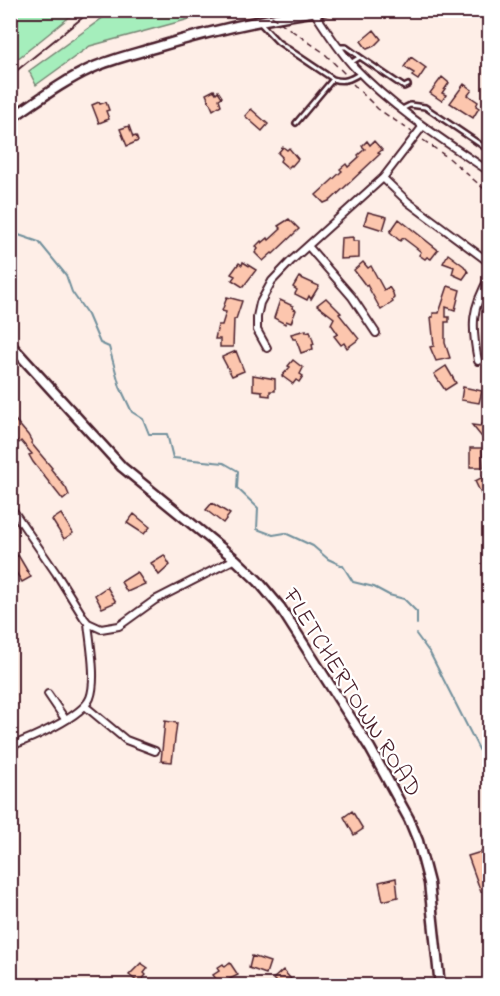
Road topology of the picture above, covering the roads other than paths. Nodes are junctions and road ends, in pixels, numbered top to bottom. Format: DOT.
graph roads {
  1 [pos="325,10"];
  2 [pos="314,12"];
  3 [pos="258,21"];
  4 [pos="338,47"];
  5 [pos="360,57"];
  6 [pos="351,63"];
  7 [pos="360,73"];
  8 [pos="333,80"];
  9 [pos="408,85"];
  10 [pos="402,109"];
  11 [pos="10,119"];
  12 [pos="296,123"];
  13 [pos="423,126"];
  14 [pos="489,151"];
  15 [pos="489,172"];
  16 [pos="383,178"];
  17 [pos="308,246"];
  18 [pos="489,263"];
  19 [pos="489,276"];
  20 [pos="376,333"];
  21 [pos="10,344"];
  22 [pos="267,348"];
  23 [pos="478,361"];
  24 [pos="10,506"];
  25 [pos="235,559"];
  26 [pos="88,623"];
  27 [pos="48,694"];
  28 [pos="85,706"];
  29 [pos="65,719"];
  30 [pos="10,746"];
  31 [pos="155,751"];
  32 [pos="440,986"];
  1 -- 2 [label="street"];
  2 -- 3 [label="street"];
  2 -- 4 [label="street"];
  3 -- 8 [label="lane"];
  3 -- 11 [label="street"];
  4 -- 5 [label="lane"];
  4 -- 6 [label="street"];
  5 -- 6 [label="lane"];
  5 -- 9 [label="lane"];
  6 -- 7 [label="street"];
  7 -- 8 [label="lane"];
  7 -- 10 [label="street"];
  8 -- 12 [label="lane"];
  10 -- 13 [label="street"];
  10 -- 14 [label="lane"];
  13 -- 15 [label="street"];
  13 -- 16 [label="street"];
  16 -- 17 [label="street"];
  16 -- 18 [label="street"];
  17 -- 20 [label="street"];
  17 -- 22 [label="street"];
  19 -- 23 [label="street"];
  21 -- 25 [label="street, FLETCHERTOWN ROAD"];
  24 -- 26 [label="street"];
  25 -- 26 [label="street"];
  25 -- 32 [label="street, FLETCHERTOWN ROAD"];
  26 -- 28 [label="street"];
  27 -- 29 [label="street"];
  28 -- 29 [label="street"];
  28 -- 31 [label="street"];
  29 -- 30 [label="street"];
}
